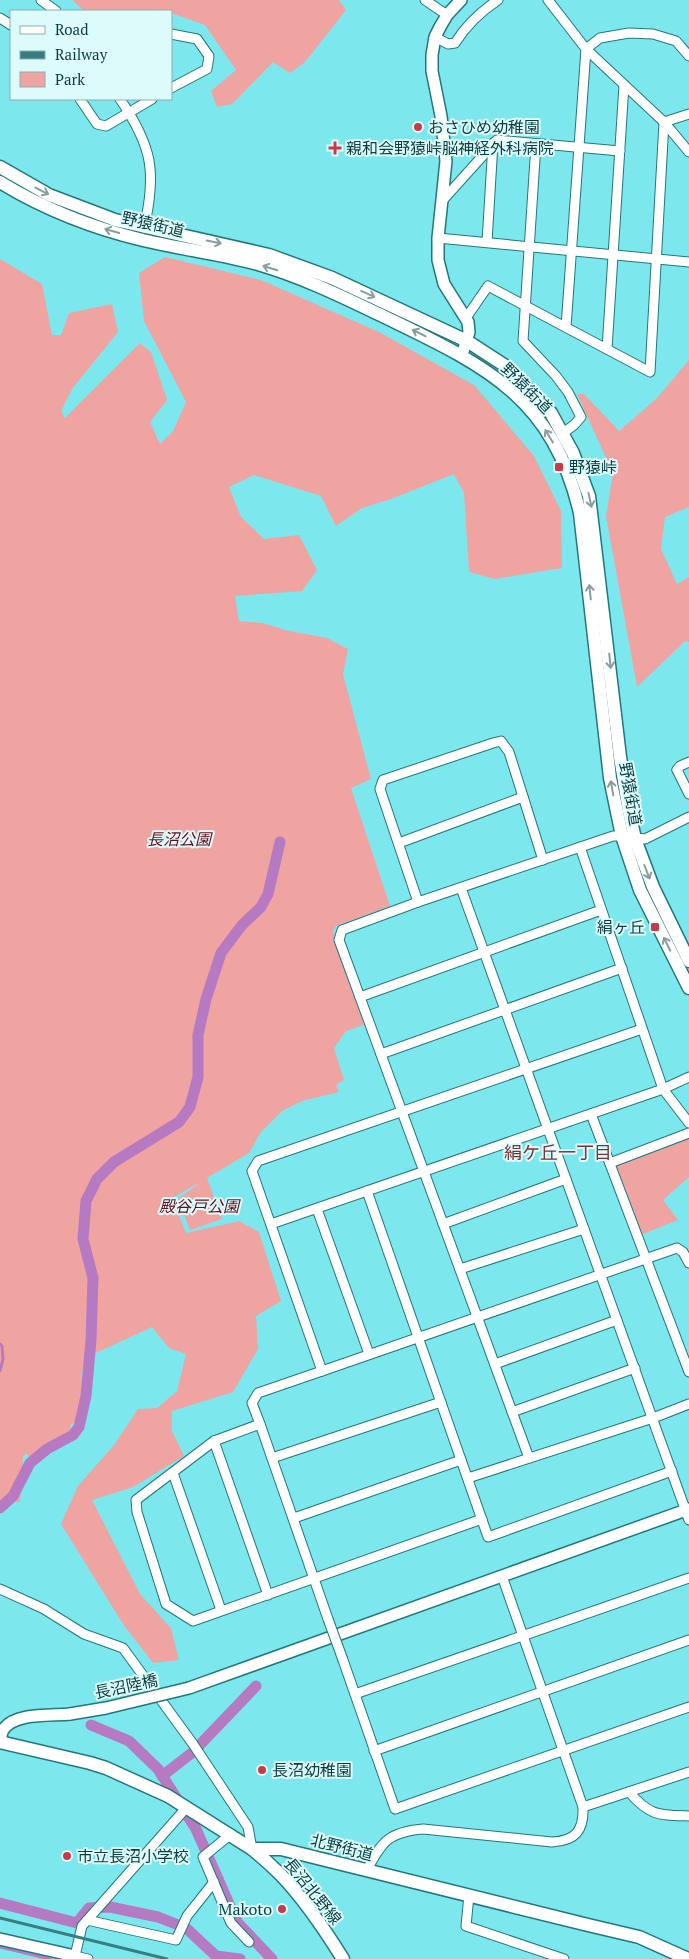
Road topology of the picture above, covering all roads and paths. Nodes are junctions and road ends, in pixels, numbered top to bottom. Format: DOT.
graph roads {
  1 [pos="41,0"];
  2 [pos="425,0"];
  3 [pos="461,0"];
  4 [pos="498,0"];
  5 [pos="548,0"];
  6 [pos="55,10"];
  7 [pos="447,15"];
  8 [pos="172,34"];
  9 [pos="435,37"];
  10 [pos="586,49"];
  11 [pos="689,56"];
  12 [pos="624,84"];
  13 [pos="172,87"];
  14 [pos="81,100"];
  15 [pos="121,100"];
  16 [pos="150,100"];
  17 [pos="129,111"];
  18 [pos="689,114"];
  19 [pos="664,122"];
  20 [pos="493,143"];
  21 [pos="536,144"];
  22 [pos="579,147"];
  23 [pos="620,151"];
  24 [pos="689,152"];
  25 [pos="0,167"];
  26 [pos="0,182"];
  27 [pos="442,201"];
  28 [pos="144,228"];
  29 [pos="438,238"];
  30 [pos="487,242"];
  31 [pos="529,246"];
  32 [pos="572,250"];
  33 [pos="614,254"];
  34 [pos="655,258"];
  35 [pos="689,262"];
  36 [pos="526,306"];
  37 [pos="466,318"];
  38 [pos="566,327"];
  39 [pos="467,342"];
  40 [pos="607,349"];
  41 [pos="462,355"];
  42 [pos="563,433"];
  43 [pos="689,763"];
  44 [pos="689,794"];
  45 [pos="522,797"];
  46 [pos="689,817"];
  47 [pos="622,836"];
  48 [pos="635,839"];
  49 [pos="399,843"];
  50 [pos="580,848"];
  51 [pos="543,860"];
  52 [pos="461,888"];
  53 [pos="418,902"];
  54 [pos="602,910"];
  55 [pos="484,952"];
  56 [pos="689,961"];
  57 [pos="622,968"];
  58 [pos="689,988"];
  59 [pos="360,997"];
  60 [pos="505,1010"];
  61 [pos="642,1029"];
  62 [pos="381,1054"];
  63 [pos="526,1069"];
  64 [pos="689,1077"];
  65 [pos="663,1089"];
  66 [pos="402,1111"];
  67 [pos="591,1114"];
  68 [pos="689,1123"];
  69 [pos="548,1129"];
  70 [pos="689,1134"];
  71 [pos="610,1163"];
  72 [pos="424,1172"];
  73 [pos="566,1180"];
  74 [pos="367,1191"];
  75 [pos="317,1208"];
  76 [pos="271,1224"];
  77 [pos="443,1224"];
  78 [pos="584,1229"];
  79 [pos="646,1258"];
  80 [pos="689,1264"];
  81 [pos="460,1269"];
  82 [pos="601,1274"];
  83 [pos="477,1317"];
  84 [pos="617,1320"];
  85 [pos="418,1337"];
  86 [pos="369,1354"];
  87 [pos="495,1364"];
  88 [pos="635,1368"];
  89 [pos="322,1371"];
  90 [pos="689,1372"];
  91 [pos="441,1402"];
  92 [pos="689,1404"];
  93 [pos="512,1412"];
  94 [pos="653,1418"];
  95 [pos="260,1424"];
  96 [pos="214,1441"];
  97 [pos="272,1458"];
  98 [pos="529,1458"];
  99 [pos="462,1460"];
  100 [pos="672,1471"];
  101 [pos="173,1473"];
  102 [pos="468,1478"];
  103 [pos="688,1513"];
  104 [pos="294,1518"];
  105 [pos="482,1519"];
  106 [pos="502,1576"];
  107 [pos="689,1578"];
  108 [pos="314,1579"];
  109 [pos="0,1589"];
  110 [pos="268,1595"];
  111 [pos="221,1610"];
  112 [pos="522,1635"];
  113 [pos="689,1640"];
  114 [pos="543,1692"];
  115 [pos="355,1694"];
  116 [pos="689,1707"];
  117 [pos="0,1718"];
  118 [pos="20,1718"];
  119 [pos="0,1742"];
  120 [pos="374,1751"];
  121 [pos="562,1751"];
  122 [pos="689,1772"];
  123 [pos="629,1792"];
  124 [pos="187,1807"];
  125 [pos="583,1807"];
  126 [pos="689,1816"];
  127 [pos="231,1834"];
  128 [pos="252,1849"];
  129 [pos="367,1870"];
  130 [pos="214,1882"];
  131 [pos="469,1895"];
  132 [pos="87,1920"];
  133 [pos="0,1939"];
  134 [pos="249,1942"];
  135 [pos="61,1956"];
  136 [pos="75,1956"];
  137 [pos="88,1959"];
  138 [pos="343,1959"];
  139 [pos="564,1959"];
  140 [pos="688,1959"];
  1 -- 6 [label="street"];
  2 -- 7 [label="street"];
  3 -- 7 [label="street"];
  4 -- 9 [label="street"];
  5 -- 10 [label="street"];
  7 -- 9 [label="street"];
  8 -- 13 [label="street"];
  9 -- 27 [label="street"];
  10 -- 11 [label="street"];
  10 -- 12 [label="street"];
  10 -- 22 [label="street"];
  12 -- 19 [label="street"];
  12 -- 23 [label="street"];
  14 -- 17 [label="street"];
  15 -- 17 [label="street"];
  16 -- 17 [label="street"];
  17 -- 28 [label="street"];
  18 -- 19 [label="street"];
  19 -- 24 [label="street"];
  19 -- 34 [label="street"];
  20 -- 21 [label="street"];
  20 -- 27 [label="street"];
  20 -- 30 [label="street"];
  21 -- 22 [label="street"];
  21 -- 31 [label="street"];
  22 -- 23 [label="street"];
  22 -- 32 [label="street"];
  23 -- 33 [label="street"];
  25 -- 28 [label="main road, 野猿街道, one-way"];
  41 -- 26 [label="main road, 野猿街道, one-way"];
  27 -- 29 [label="street"];
  28 -- 39 [label="main road, 野猿街道, one-way"];
  29 -- 30 [label="street"];
  29 -- 37 [label="street"];
  30 -- 31 [label="street"];
  31 -- 32 [label="street"];
  31 -- 36 [label="street"];
  32 -- 33 [label="street"];
  32 -- 38 [label="street"];
  33 -- 34 [label="street"];
  33 -- 40 [label="street"];
  34 -- 35 [label="street"];
  34 -- 40 [label="street"];
  36 -- 37 [label="street"];
  36 -- 38 [label="street"];
  36 -- 42 [label="street"];
  37 -- 39 [label="street"];
  38 -- 40 [label="street"];
  39 -- 41 [label="street"];
  39 -- 42 [label="main road, 野猿街道"];
  47 -- 41 [label="main road, 野猿街道, one-way"];
  42 -- 48 [label="main road, 野猿街道, one-way"];
  43 -- 44 [label="street"];
  45 -- 49 [label="street"];
  45 -- 49 [label="street"];
  45 -- 51 [label="street"];
  46 -- 48 [label="street"];
  47 -- 48 [label="street"];
  47 -- 50 [label="street"];
  58 -- 47 [label="main road, 野猿街道, one-way"];
  48 -- 56 [label="main road, 野猿街道, one-way"];
  49 -- 53 [label="street"];
  50 -- 51 [label="street"];
  50 -- 54 [label="street"];
  51 -- 52 [label="street"];
  52 -- 53 [label="street"];
  52 -- 55 [label="street"];
  53 -- 59 [label="street"];
  54 -- 55 [label="street"];
  54 -- 57 [label="street"];
  55 -- 59 [label="street"];
  55 -- 60 [label="street"];
  57 -- 60 [label="street"];
  57 -- 61 [label="street"];
  59 -- 62 [label="street"];
  60 -- 62 [label="street"];
  60 -- 63 [label="street"];
  61 -- 63 [label="street"];
  61 -- 65 [label="street"];
  62 -- 66 [label="street"];
  63 -- 66 [label="street"];
  63 -- 69 [label="street"];
  64 -- 65 [label="street"];
  65 -- 67 [label="street"];
  65 -- 68 [label="street"];
  66 -- 72 [label="street"];
  66 -- 76 [label="street"];
  67 -- 69 [label="street"];
  67 -- 71 [label="street"];
  69 -- 72 [label="street"];
  69 -- 73 [label="street"];
  70 -- 71 [label="street"];
  71 -- 79 [label="street"];
  72 -- 74 [label="street"];
  72 -- 77 [label="street"];
  73 -- 77 [label="street"];
  73 -- 78 [label="street"];
  74 -- 75 [label="street"];
  74 -- 85 [label="street"];
  75 -- 76 [label="street"];
  75 -- 86 [label="street"];
  76 -- 89 [label="street"];
  77 -- 81 [label="street"];
  78 -- 81 [label="street"];
  78 -- 82 [label="street"];
  79 -- 80 [label="street"];
  79 -- 82 [label="street"];
  79 -- 90 [label="street"];
  81 -- 83 [label="street"];
  82 -- 83 [label="street"];
  82 -- 84 [label="street"];
  83 -- 85 [label="street"];
  83 -- 87 [label="street"];
  84 -- 87 [label="street"];
  84 -- 88 [label="street"];
  85 -- 86 [label="street"];
  85 -- 91 [label="street"];
  86 -- 89 [label="street"];
  87 -- 93 [label="street"];
  88 -- 93 [label="street"];
  88 -- 94 [label="street"];
  89 -- 95 [label="street"];
  91 -- 97 [label="street"];
  91 -- 99 [label="street"];
  92 -- 94 [label="street"];
  93 -- 98 [label="street"];
  94 -- 98 [label="street"];
  94 -- 100 [label="street"];
  95 -- 96 [label="street"];
  95 -- 97 [label="street"];
  96 -- 101 [label="street"];
  96 -- 110 [label="street"];
  97 -- 104 [label="street"];
  98 -- 102 [label="street"];
  99 -- 102 [label="street"];
  99 -- 104 [label="street"];
  100 -- 103 [label="street"];
  100 -- 105 [label="street"];
  101 -- 111 [label="street"];
  101 -- 111 [label="street"];
  102 -- 105 [label="street"];
  103 -- 106 [label="street, 長沼陸橋"];
  104 -- 108 [label="street"];
  105 -- 108 [label="street"];
  106 -- 112 [label="street"];
  106 -- 118 [label="street, 長沼陸橋, bridge"];
  107 -- 112 [label="street"];
  108 -- 110 [label="street"];
  108 -- 115 [label="street, bridge"];
  109 -- 128 [label="street"];
  110 -- 111 [label="street"];
  112 -- 114 [label="street"];
  112 -- 115 [label="street"];
  113 -- 114 [label="street"];
  114 -- 120 [label="street"];
  114 -- 121 [label="street"];
  115 -- 120 [label="street"];
  116 -- 121 [label="street"];
  117 -- 118 [label="street, 長沼陸橋"];
  118 -- 119 [label="street"];
  119 -- 124 [label="main road"];
  120 -- 121 [label="street"];
  121 -- 125 [label="street"];
  122 -- 123 [label="street"];
  123 -- 125 [label="street"];
  123 -- 126 [label="street"];
  124 -- 127 [label="main road"];
  124 -- 132 [label="street"];
  125 -- 129 [label="street"];
  127 -- 128 [label="main road"];
  127 -- 130 [label="street"];
  128 -- 129 [label="main road, 北野街道"];
  128 -- 138 [label="main road, 長沼北野線"];
  129 -- 131 [label="main road, 北野街道"];
  130 -- 132 [label="street"];
  130 -- 134 [label="street"];
  131 -- 139 [label="street"];
  131 -- 140 [label="main road, 北野街道"];
  132 -- 136 [label="street"];
  133 -- 135 [label="street"];
  135 -- 136 [label="street"];
  136 -- 137 [label="street"];
}
